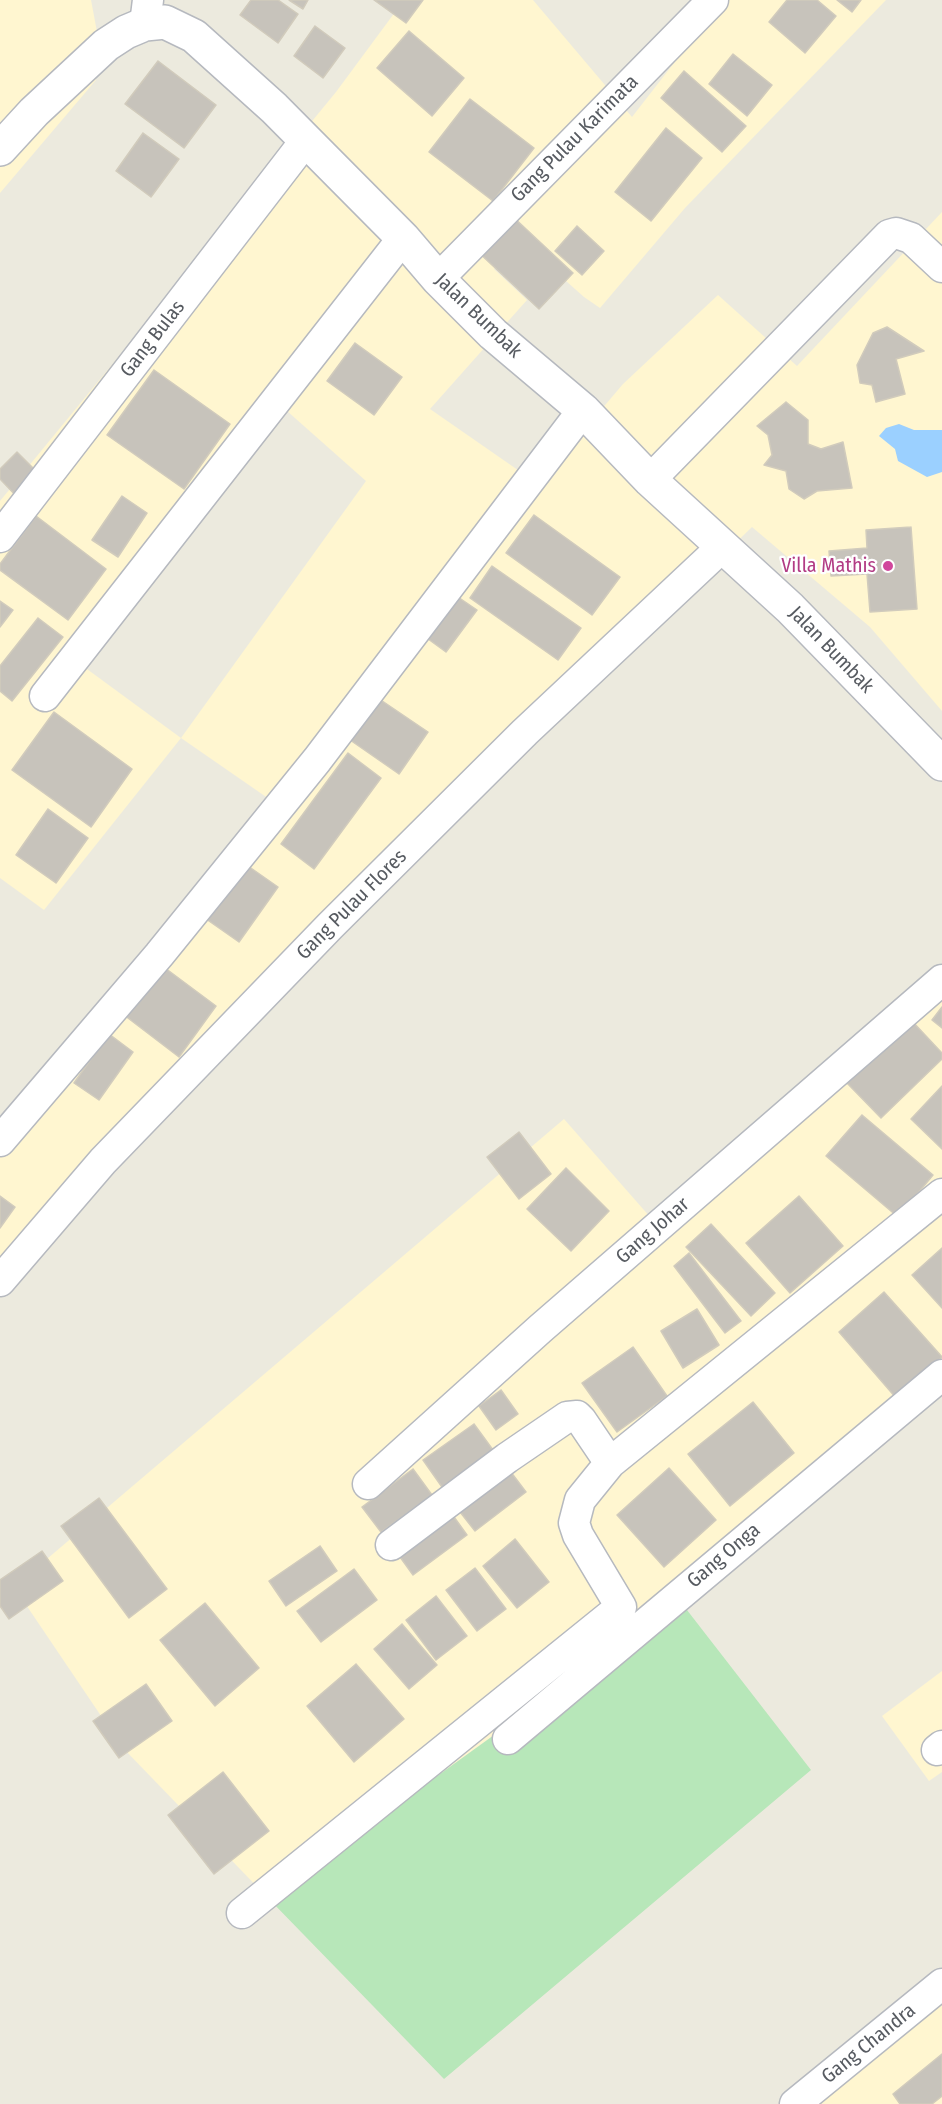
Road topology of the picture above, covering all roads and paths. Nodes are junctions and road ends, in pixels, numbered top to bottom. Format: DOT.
graph roads {
  1 [pos="694,7"];
  2 [pos="146,12"];
  3 [pos="306,140"];
  4 [pos="0,149"];
  5 [pos="404,238"];
  6 [pos="942,267"];
  7 [pos="438,279"];
  8 [pos="583,410"];
  9 [pos="650,480"];
  10 [pos="0,537"];
  11 [pos="722,547"];
  12 [pos="45,696"];
  13 [pos="942,764"];
  14 [pos="942,980"];
  15 [pos="0,1141"];
  16 [pos="942,1194"];
  17 [pos="0,1281"];
  18 [pos="942,1375"];
  19 [pos="610,1462"];
  20 [pos="368,1484"];
  21 [pos="391,1545"];
  22 [pos="508,1739"];
  23 [pos="242,1913"];
  24 [pos="942,1984"];
  25 [pos="795,2104"];
  1 -- 7 [label="street, Gang Pulau Karimata"];
  2 -- 3 [label="street, Jalan Bumbak"];
  2 -- 4 [label="street, Jalan Bumbak"];
  3 -- 5 [label="street, Jalan Bumbak"];
  3 -- 10 [label="street, Gang Bulas"];
  5 -- 7 [label="street, Jalan Bumbak"];
  5 -- 12 [label="street"];
  6 -- 9 [label="street"];
  7 -- 8 [label="street, Jalan Bumbak"];
  8 -- 9 [label="street, Jalan Bumbak"];
  8 -- 15 [label="street"];
  9 -- 11 [label="street, Jalan Bumbak"];
  11 -- 13 [label="street, Jalan Bumbak"];
  11 -- 17 [label="street, Gang Pulau Flores"];
  14 -- 20 [label="street, Gang Johar"];
  16 -- 19 [label="street"];
  18 -- 22 [label="street, Gang Onga"];
  19 -- 21 [label="street"];
  19 -- 23 [label="street"];
  24 -- 25 [label="street, Gang Chandra"];
}
